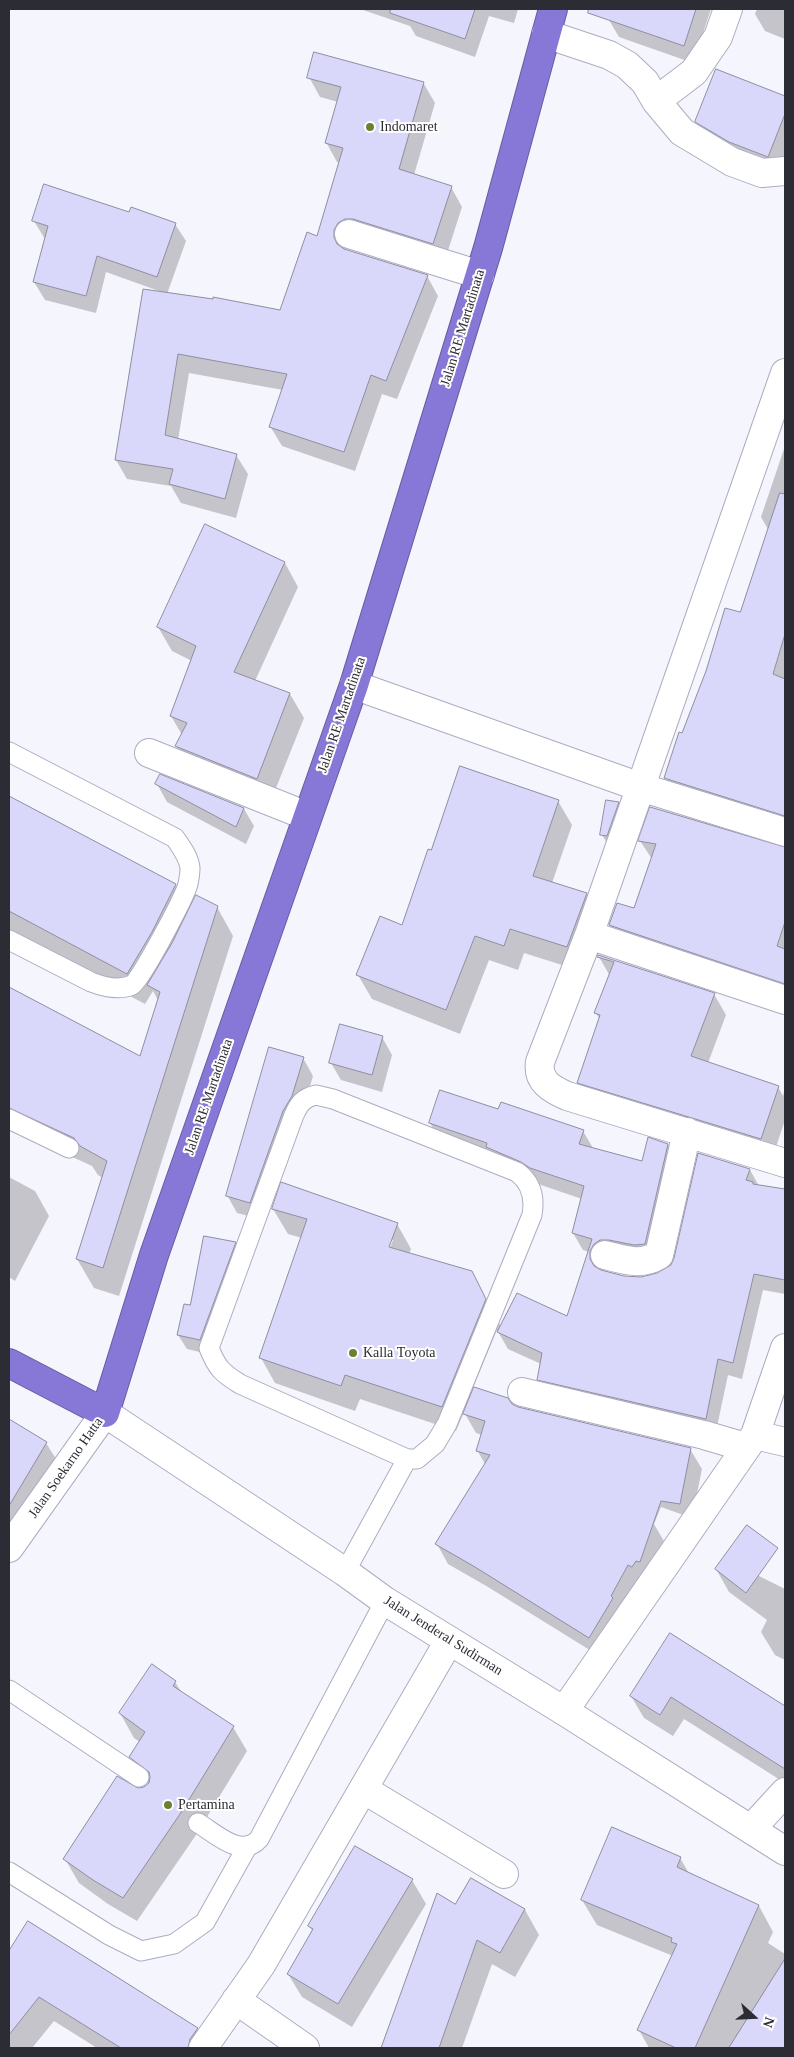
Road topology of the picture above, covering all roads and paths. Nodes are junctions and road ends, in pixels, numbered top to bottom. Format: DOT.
graph roads {
  1 [pos="728,9"];
  2 [pos="550,21"];
  3 [pos="656,101"];
  4 [pos="785,171"];
  5 [pos="349,234"];
  6 [pos="480,275"];
  7 [pos="785,373"];
  8 [pos="354,685"];
  9 [pos="9,752"];
  10 [pos="149,753"];
  11 [pos="640,787"];
  12 [pos="307,816"];
  13 [pos="785,832"];
  14 [pos="589,935"];
  15 [pos="9,940"];
  16 [pos="785,1000"];
  17 [pos="9,1119"];
  18 [pos="687,1132"];
  19 [pos="69,1148"];
  20 [pos="785,1163"];
  21 [pos="606,1255"];
  22 [pos="785,1348"];
  23 [pos="9,1363"];
  24 [pos="522,1392"];
  25 [pos="105,1413"];
  26 [pos="750,1441"];
  27 [pos="785,1442"];
  28 [pos="407,1459"];
  29 [pos="9,1548"];
  30 [pos="345,1572"];
  31 [pos="385,1601"];
  32 [pos="450,1641"];
  33 [pos="9,1690"];
  34 [pos="564,1711"];
  35 [pos="139,1777"];
  36 [pos="363,1789"];
  37 [pos="785,1792"];
  38 [pos="198,1823"];
  39 [pos="751,1829"];
  40 [pos="247,1847"];
  41 [pos="785,1852"];
  42 [pos="9,1872"];
  43 [pos="504,1874"];
  44 [pos="236,2000"];
  45 [pos="203,2048"];
  46 [pos="305,2048"];
  1 -- 3 [label="street"];
  2 -- 3 [label="street"];
  2 -- 6 [label="highway, Jalan RE Martadinata"];
  3 -- 4 [label="street"];
  5 -- 6 [label="street"];
  6 -- 8 [label="highway, Jalan RE Martadinata"];
  7 -- 11 [label="street"];
  8 -- 11 [label="street"];
  8 -- 12 [label="highway, Jalan RE Martadinata"];
  9 -- 15 [label="lane"];
  10 -- 12 [label="street"];
  11 -- 13 [label="street"];
  11 -- 14 [label="street"];
  12 -- 25 [label="highway, Jalan RE Martadinata"];
  14 -- 16 [label="street"];
  14 -- 18 [label="street"];
  17 -- 19 [label="lane"];
  18 -- 20 [label="street"];
  18 -- 21 [label="street"];
  22 -- 26 [label="street"];
  23 -- 25 [label="highway"];
  24 -- 26 [label="street"];
  25 -- 29 [label="street, Jalan Soekarno Hatta"];
  25 -- 30 [label="street, Jalan Jenderal Sudirman"];
  26 -- 27 [label="street"];
  26 -- 34 [label="street"];
  28 -- 28 [label="lane"];
  28 -- 30 [label="lane"];
  30 -- 31 [label="street, Jalan Jenderal Sudirman"];
  31 -- 32 [label="street, Jalan Jenderal Sudirman"];
  31 -- 40 [label="lane"];
  32 -- 34 [label="street, Jalan Jenderal Sudirman"];
  32 -- 36 [label="street"];
  33 -- 35 [label="lane"];
  34 -- 39 [label="street, Jalan Jenderal Sudirman"];
  36 -- 43 [label="street"];
  36 -- 44 [label="street"];
  37 -- 39 [label="street"];
  38 -- 40 [label="lane"];
  39 -- 41 [label="street, Jalan Jenderal Sudirman"];
  40 -- 42 [label="lane"];
  44 -- 45 [label="street"];
  44 -- 46 [label="street"];
}
